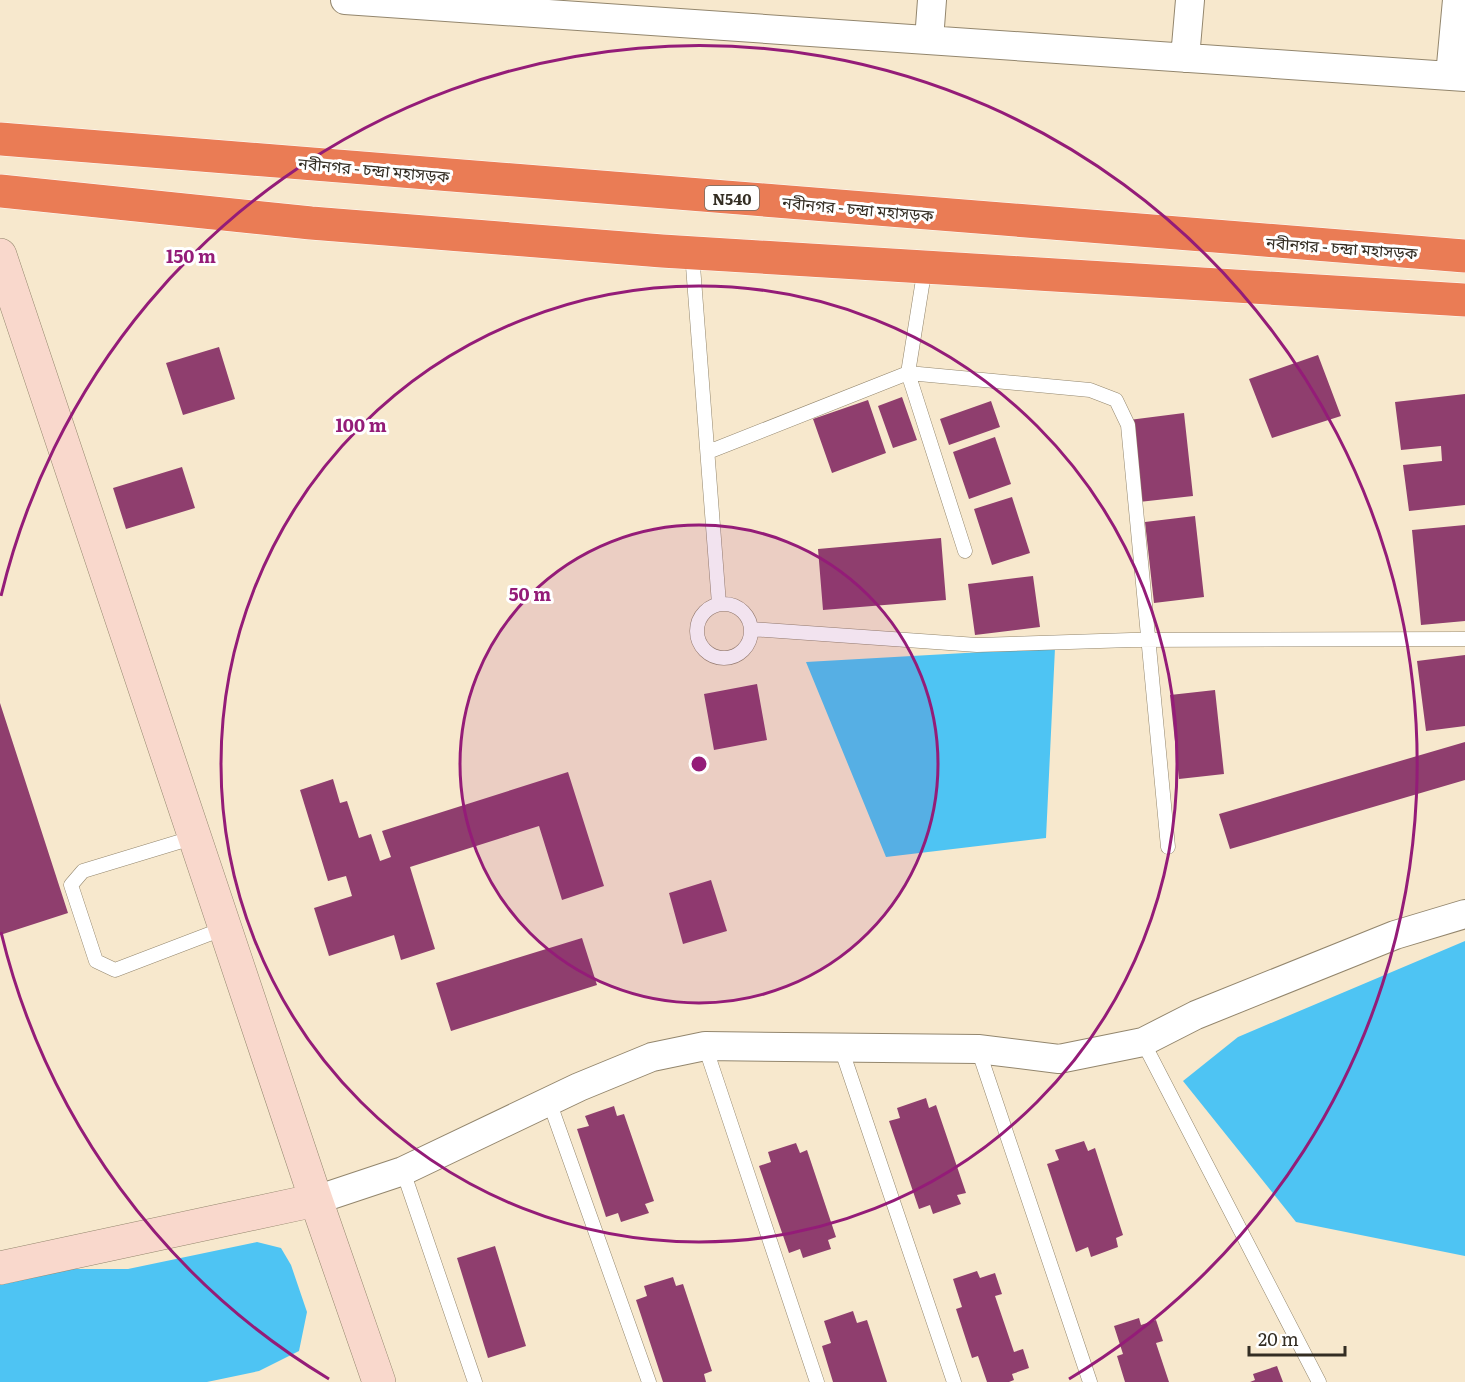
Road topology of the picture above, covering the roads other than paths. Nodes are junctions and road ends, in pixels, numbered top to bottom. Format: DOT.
graph roads {
  1 [pos="345,0"];
  2 [pos="932,0"];
  3 [pos="1190,0"];
  4 [pos="1457,0"];
  5 [pos="430,3"];
  6 [pos="685,12"];
  7 [pos="929,40"];
  8 [pos="1185,58"];
  9 [pos="1458,76"];
  10 [pos="0,138"];
  11 [pos="0,191"];
  12 [pos="692,253"];
  13 [pos="0,255"];
  14 [pos="1465,256"];
  15 [pos="925,267"];
  16 [pos="1465,300"];
  17 [pos="908,373"];
  18 [pos="708,452"];
  19 [pos="965,551"];
  20 [pos="719,604"];
  21 [pos="751,629"];
  22 [pos="1465,639"];
  23 [pos="1147,640"];
  24 [pos="195,837"];
  25 [pos="1168,847"];
  26 [pos="1465,914"];
  27 [pos="225,928"];
  28 [pos="1143,1042"];
  29 [pos="705,1046"];
  30 [pos="841,1048"];
  31 [pos="978,1049"];
  32 [pos="549,1101"];
  33 [pos="403,1171"];
  34 [pos="316,1200"];
  35 [pos="0,1268"];
  36 [pos="379,1382"];
  37 [pos="475,1382"];
  38 [pos="649,1382"];
  39 [pos="817,1382"];
  40 [pos="954,1382"];
  41 [pos="1090,1382"];
  42 [pos="1319,1382"];
  1 -- 5 [label="street"];
  2 -- 7 [label="street"];
  3 -- 8 [label="street"];
  4 -- 9 [label="street"];
  5 -- 6 [label="street"];
  6 -- 7 [label="street"];
  7 -- 8 [label="street"];
  8 -- 9 [label="street"];
  10 -- 14 [label="highway, নবীনগর - চন্দ্রা মহাসড়ক / N540"];
  11 -- 12 [label="highway"];
  12 -- 15 [label="highway"];
  12 -- 18 [label="lane"];
  13 -- 24 [label="street"];
  15 -- 16 [label="highway"];
  15 -- 17 [label="lane"];
  17 -- 18 [label="lane"];
  17 -- 19 [label="lane"];
  17 -- 23 [label="lane"];
  18 -- 20 [label="lane"];
  20 -- 21 [label="lane"];
  20 -- 21 [label="lane"];
  21 -- 23 [label="lane"];
  22 -- 23 [label="lane"];
  23 -- 25 [label="lane"];
  24 -- 27 [label="street"];
  24 -- 27 [label="lane"];
  26 -- 28 [label="street"];
  27 -- 34 [label="street"];
  28 -- 31 [label="street"];
  28 -- 42 [label="lane"];
  29 -- 30 [label="street"];
  29 -- 32 [label="street"];
  29 -- 39 [label="lane"];
  30 -- 31 [label="street"];
  30 -- 40 [label="lane"];
  31 -- 41 [label="lane"];
  32 -- 33 [label="street"];
  32 -- 38 [label="lane"];
  33 -- 34 [label="street"];
  33 -- 37 [label="lane"];
  34 -- 35 [label="street"];
  34 -- 36 [label="street"];
}
